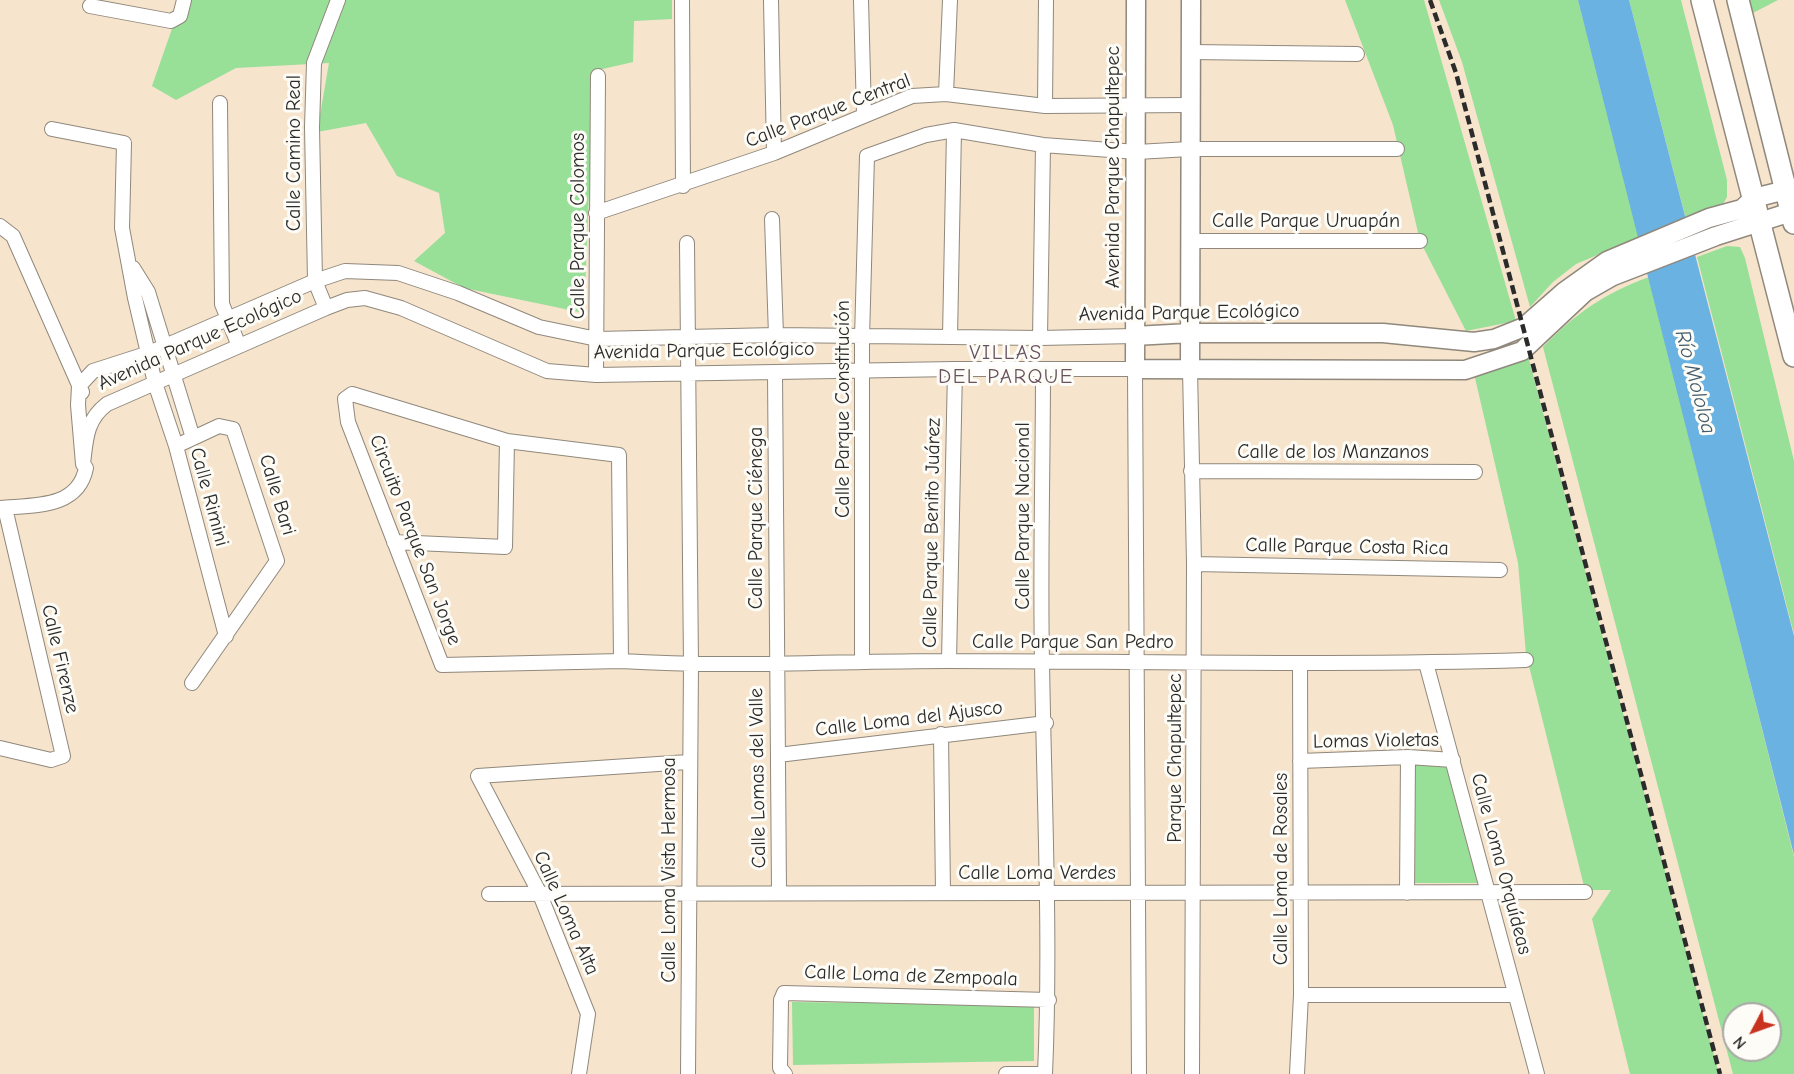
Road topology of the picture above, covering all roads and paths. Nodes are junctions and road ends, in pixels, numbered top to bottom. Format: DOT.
graph roads {
  1 [pos="184,0"];
  2 [pos="338,0"];
  3 [pos="682,0"];
  4 [pos="771,0"];
  5 [pos="861,0"];
  6 [pos="950,0"];
  7 [pos="1046,0"];
  8 [pos="1137,0"];
  9 [pos="1191,0"];
  10 [pos="1702,0"];
  11 [pos="1738,0"];
  12 [pos="90,6"];
  13 [pos="1190,52"];
  14 [pos="1357,54"];
  15 [pos="598,76"];
  16 [pos="946,94"];
  17 [pos="220,103"];
  18 [pos="1189,105"];
  19 [pos="1045,106"];
  20 [pos="1136,107"];
  21 [pos="864,114"];
  22 [pos="52,129"];
  23 [pos="954,130"];
  24 [pos="1043,145"];
  25 [pos="1189,149"];
  26 [pos="1397,149"];
  27 [pos="1137,152"];
  28 [pos="774,153"];
  29 [pos="683,186"];
  30 [pos="1790,189"];
  31 [pos="1754,198"];
  32 [pos="596,213"];
  33 [pos="1793,216"];
  34 [pos="772,219"];
  35 [pos="1760,221"];
  36 [pos="0,226"];
  37 [pos="1192,241"];
  38 [pos="1420,241"];
  39 [pos="687,243"];
  40 [pos="130,264"];
  41 [pos="1610,268"];
  42 [pos="315,281"];
  43 [pos="326,308"];
  44 [pos="227,319"];
  45 [pos="1190,333"];
  46 [pos="776,335"];
  47 [pos="1134,336"];
  48 [pos="950,337"];
  49 [pos="862,338"];
  50 [pos="1040,338"];
  51 [pos="597,339"];
  52 [pos="686,339"];
  53 [pos="1474,342"];
  54 [pos="166,346"];
  55 [pos="239,346"];
  56 [pos="149,353"];
  57 [pos="1794,356"];
  58 [pos="1476,367"];
  59 [pos="955,369"];
  60 [pos="1135,369"];
  61 [pos="1190,369"];
  62 [pos="862,370"];
  63 [pos="1043,370"];
  64 [pos="775,374"];
  65 [pos="173,375"];
  66 [pos="596,375"];
  67 [pos="686,375"];
  68 [pos="155,383"];
  69 [pos="79,386"];
  70 [pos="92,419"];
  71 [pos="193,438"];
  72 [pos="507,441"];
  73 [pos="176,446"];
  74 [pos="83,464"];
  75 [pos="1191,471"];
  76 [pos="1475,472"];
  77 [pos="2,508"];
  78 [pos="394,543"];
  79 [pos="1194,564"];
  80 [pos="1500,570"];
  81 [pos="226,636"];
  82 [pos="1526,660"];
  83 [pos="621,661"];
  84 [pos="949,661"];
  85 [pos="776,662"];
  86 [pos="862,662"];
  87 [pos="1042,662"];
  88 [pos="1194,662"];
  89 [pos="1137,663"];
  90 [pos="1300,663"];
  91 [pos="1426,663"];
  92 [pos="691,666"];
  93 [pos="192,683"];
  94 [pos="1046,723"];
  95 [pos="941,734"];
  96 [pos="0,748"];
  97 [pos="778,755"];
  98 [pos="1407,757"];
  99 [pos="1453,760"];
  100 [pos="1300,761"];
  101 [pos="688,762"];
  102 [pos="1489,891"];
  103 [pos="539,892"];
  104 [pos="688,892"];
  105 [pos="1585,892"];
  106 [pos="779,893"];
  107 [pos="943,893"];
  108 [pos="1048,893"];
  109 [pos="1139,893"];
  110 [pos="1407,893"];
  111 [pos="489,894"];
  112 [pos="1195,894"];
  113 [pos="1300,894"];
  114 [pos="1301,995"];
  115 [pos="1515,995"];
  116 [pos="1049,1000"];
  117 [pos="579,1074"];
  118 [pos="688,1074"];
  119 [pos="785,1074"];
  120 [pos="1006,1074"];
  121 [pos="1045,1074"];
  122 [pos="1139,1074"];
  123 [pos="1192,1074"];
  124 [pos="1297,1074"];
  125 [pos="1537,1074"];
  1 -- 12 [label="street"];
  2 -- 42 [label="street, Calle Camino Real"];
  3 -- 29 [label="street"];
  4 -- 28 [label="street"];
  5 -- 21 [label="street"];
  6 -- 16 [label="street"];
  7 -- 19 [label="street"];
  8 -- 20 [label="street, Avenida Parque Chapultepec"];
  9 -- 13 [label="street"];
  10 -- 31 [label="main road"];
  11 -- 30 [label="main road"];
  13 -- 14 [label="street"];
  13 -- 18 [label="street"];
  15 -- 32 [label="street, Calle Parque Colomos"];
  16 -- 19 [label="street, Calle Parque Central"];
  16 -- 21 [label="street, Calle Parque Central"];
  17 -- 44 [label="street"];
  18 -- 20 [label="street, Calle Parque Central"];
  18 -- 25 [label="street"];
  19 -- 20 [label="street, Calle Parque Central"];
  20 -- 27 [label="street, Avenida Parque Chapultepec"];
  21 -- 28 [label="street, Calle Parque Central"];
  22 -- 40 [label="street, Calle Rimini"];
  23 -- 24 [label="street"];
  23 -- 48 [label="street"];
  23 -- 49 [label="street, Calle Parque Constitución"];
  24 -- 27 [label="street"];
  24 -- 50 [label="street"];
  25 -- 26 [label="street"];
  25 -- 27 [label="street"];
  25 -- 37 [label="street"];
  27 -- 47 [label="street, Avenida Parque Chapultepec"];
  28 -- 29 [label="street, Calle Parque Central"];
  29 -- 32 [label="street, Calle Parque Central"];
  30 -- 31 [label="street, Avenida Parque Ecológico"];
  30 -- 33 [label="main road"];
  31 -- 35 [label="main road"];
  31 -- 41 [label="street, Avenida Parque Ecológico"];
  32 -- 51 [label="street, Calle Parque Colomos"];
  33 -- 35 [label="street, Avenida Parque Ecológico"];
  34 -- 46 [label="street"];
  35 -- 41 [label="street, Avenida Parque Ecológico"];
  35 -- 57 [label="main road"];
  36 -- 69 [label="street"];
  37 -- 38 [label="street, Calle Parque Uruapán"];
  37 -- 45 [label="street"];
  39 -- 52 [label="street, Calle Loma Vista Hermosa"];
  40 -- 54 [label="street, Calle Rimini"];
  40 -- 56 [label="street, Calle Rimini"];
  41 -- 53 [label="street, Avenida Parque Ecológico"];
  41 -- 58 [label="street, Avenida Parque Ecológico"];
  42 -- 43 [label="street, Calle Camino Real"];
  42 -- 44 [label="street, Avenida Parque Ecológico"];
  42 -- 51 [label="street, Avenida Parque Ecológico"];
  43 -- 55 [label="street, Avenida Parque Ecológico"];
  43 -- 66 [label="street, Avenida Parque Ecológico"];
  44 -- 54 [label="street, Avenida Parque Ecológico"];
  44 -- 55 [label="street"];
  45 -- 47 [label="street, Avenida Parque Ecológico"];
  45 -- 53 [label="street, Avenida Parque Ecológico"];
  45 -- 61 [label="street"];
  46 -- 49 [label="street, Avenida Parque Ecológico"];
  46 -- 52 [label="street, Avenida Parque Ecológico"];
  47 -- 50 [label="street, Avenida Parque Ecológico"];
  47 -- 60 [label="street, Avenida Parque Chapultepec"];
  48 -- 49 [label="street, Avenida Parque Ecológico"];
  48 -- 50 [label="street, Avenida Parque Ecológico"];
  49 -- 62 [label="street, Calle Parque Constitución"];
  51 -- 52 [label="street, Avenida Parque Ecológico"];
  51 -- 66 [label="street, Calle Parque Colomos"];
  52 -- 67 [label="street, Calle Loma Vista Hermosa"];
  53 -- 58 [label="street"];
  54 -- 56 [label="street, Avenida Parque Ecológico"];
  54 -- 65 [label="street, Calle Rimini"];
  55 -- 65 [label="street, Avenida Parque Ecológico"];
  56 -- 68 [label="street, Calle Rimini"];
  56 -- 69 [label="street, Avenida Parque Ecológico"];
  58 -- 61 [label="street, Avenida Parque Ecológico"];
  59 -- 62 [label="street, Avenida Parque Ecológico"];
  59 -- 63 [label="street, Avenida Parque Ecológico"];
  59 -- 84 [label="street, Calle Parque Benito Juárez"];
  60 -- 61 [label="street, Avenida Parque Ecológico"];
  60 -- 63 [label="street, Avenida Parque Ecológico"];
  60 -- 89 [label="street, Parque Chapultepec"];
  61 -- 75 [label="street, Parque Chapultepec"];
  62 -- 64 [label="street, Avenida Parque Ecológico"];
  62 -- 86 [label="street, Calle Parque Constitución"];
  63 -- 87 [label="street, Calle Parque Nacional"];
  64 -- 67 [label="street, Avenida Parque Ecológico"];
  64 -- 85 [label="street, Calle Parque Ciénega"];
  65 -- 68 [label="street, Avenida Parque Ecológico"];
  65 -- 71 [label="street, Calle Rimini"];
  66 -- 67 [label="street, Avenida Parque Ecológico"];
  67 -- 92 [label="street, Calle Loma Vista Hermosa"];
  68 -- 70 [label="street, Avenida Parque Ecológico"];
  68 -- 73 [label="street, Calle Rimini"];
  69 -- 70 [label="street"];
  69 -- 74 [label="street, Avenida Parque Ecológico"];
  70 -- 74 [label="street, Avenida Parque Ecológico"];
  71 -- 73 [label="street, Calle Bari"];
  71 -- 81 [label="street, Calle Bari"];
  72 -- 78 [label="street"];
  72 -- 78 [label="street, Circuito Parque San Jorge"];
  72 -- 83 [label="street, Circuito Parque San Jorge"];
  73 -- 81 [label="street, Calle Rimini"];
  74 -- 77 [label="street, Calle Firenze"];
  75 -- 76 [label="street, Calle de los Manzanos"];
  75 -- 79 [label="street, Parque Chapultepec"];
  77 -- 96 [label="street, Calle Firenze"];
  78 -- 83 [label="street, Circuito Parque San Jorge"];
  79 -- 80 [label="street, Calle Parque Costa Rica"];
  79 -- 88 [label="street, Parque Chapultepec"];
  81 -- 93 [label="street, Calle Bari"];
  82 -- 91 [label="street, Calle Parque San Pedro"];
  83 -- 92 [label="street, Calle Parque San Pedro"];
  84 -- 86 [label="street, Calle Parque San Pedro"];
  84 -- 87 [label="street, Calle Parque San Pedro"];
  85 -- 86 [label="street, Calle Parque San Pedro"];
  85 -- 92 [label="street, Calle Parque San Pedro"];
  85 -- 97 [label="street, Calle Lomas del Valle"];
  87 -- 89 [label="street, Calle Parque San Pedro"];
  87 -- 94 [label="street, Calle Parque Nacional"];
  88 -- 89 [label="street, Calle Parque San Pedro"];
  88 -- 90 [label="street, Calle Parque San Pedro"];
  88 -- 112 [label="street, Parque Chapultepec"];
  89 -- 109 [label="street, Parque Chapultepec"];
  90 -- 91 [label="street, Calle Parque San Pedro"];
  90 -- 100 [label="street, Calle Loma de Rosales"];
  91 -- 99 [label="street, Calle Loma Orquídeas"];
  92 -- 101 [label="street, Calle Loma Vista Hermosa"];
  94 -- 95 [label="street, Calle Loma del Ajusco"];
  94 -- 108 [label="street, Calle Parque Nacional"];
  95 -- 97 [label="street, Calle Loma del Ajusco"];
  95 -- 107 [label="street"];
  97 -- 106 [label="street, Calle Lomas del Valle"];
  98 -- 99 [label="street, Lomas Violetas"];
  98 -- 100 [label="street, Lomas Violetas"];
  98 -- 110 [label="street"];
  99 -- 102 [label="street, Calle Loma Orquídeas"];
  100 -- 113 [label="street, Calle Loma de Rosales"];
  101 -- 103 [label="street, Calle Loma Alta"];
  101 -- 104 [label="street, Calle Loma Vista Hermosa"];
  102 -- 105 [label="street, Calle Loma Verdes"];
  102 -- 110 [label="street, Calle Loma Verdes"];
  102 -- 115 [label="street, Calle Loma Orquídeas"];
  103 -- 104 [label="street, Calle Loma Verdes"];
  103 -- 111 [label="street, Calle Loma Verdes"];
  103 -- 117 [label="street, Calle Loma Alta"];
  104 -- 106 [label="street, Calle Loma Verdes"];
  104 -- 118 [label="street, Calle Loma Vista Hermosa"];
  106 -- 107 [label="street, Calle Loma Verdes"];
  107 -- 108 [label="street, Calle Loma Verdes"];
  108 -- 109 [label="street, Calle Loma Verdes"];
  108 -- 116 [label="street, Calle Parque Nacional"];
  109 -- 112 [label="street, Calle Loma Verdes"];
  109 -- 122 [label="street, Parque Chapultepec"];
  110 -- 113 [label="street, Calle Loma Verdes"];
  112 -- 113 [label="street, Calle Loma Verdes"];
  112 -- 123 [label="street, Parque Chapultepec"];
  113 -- 114 [label="street, Calle Loma de Rosales"];
  114 -- 115 [label="street"];
  114 -- 124 [label="street, Calle Loma de Rosales"];
  115 -- 125 [label="street, Calle Loma Orquídeas"];
  116 -- 119 [label="street, Calle Loma de Zempoala"];
  116 -- 121 [label="street, Calle Parque Nacional"];
  120 -- 121 [label="street"];
}
